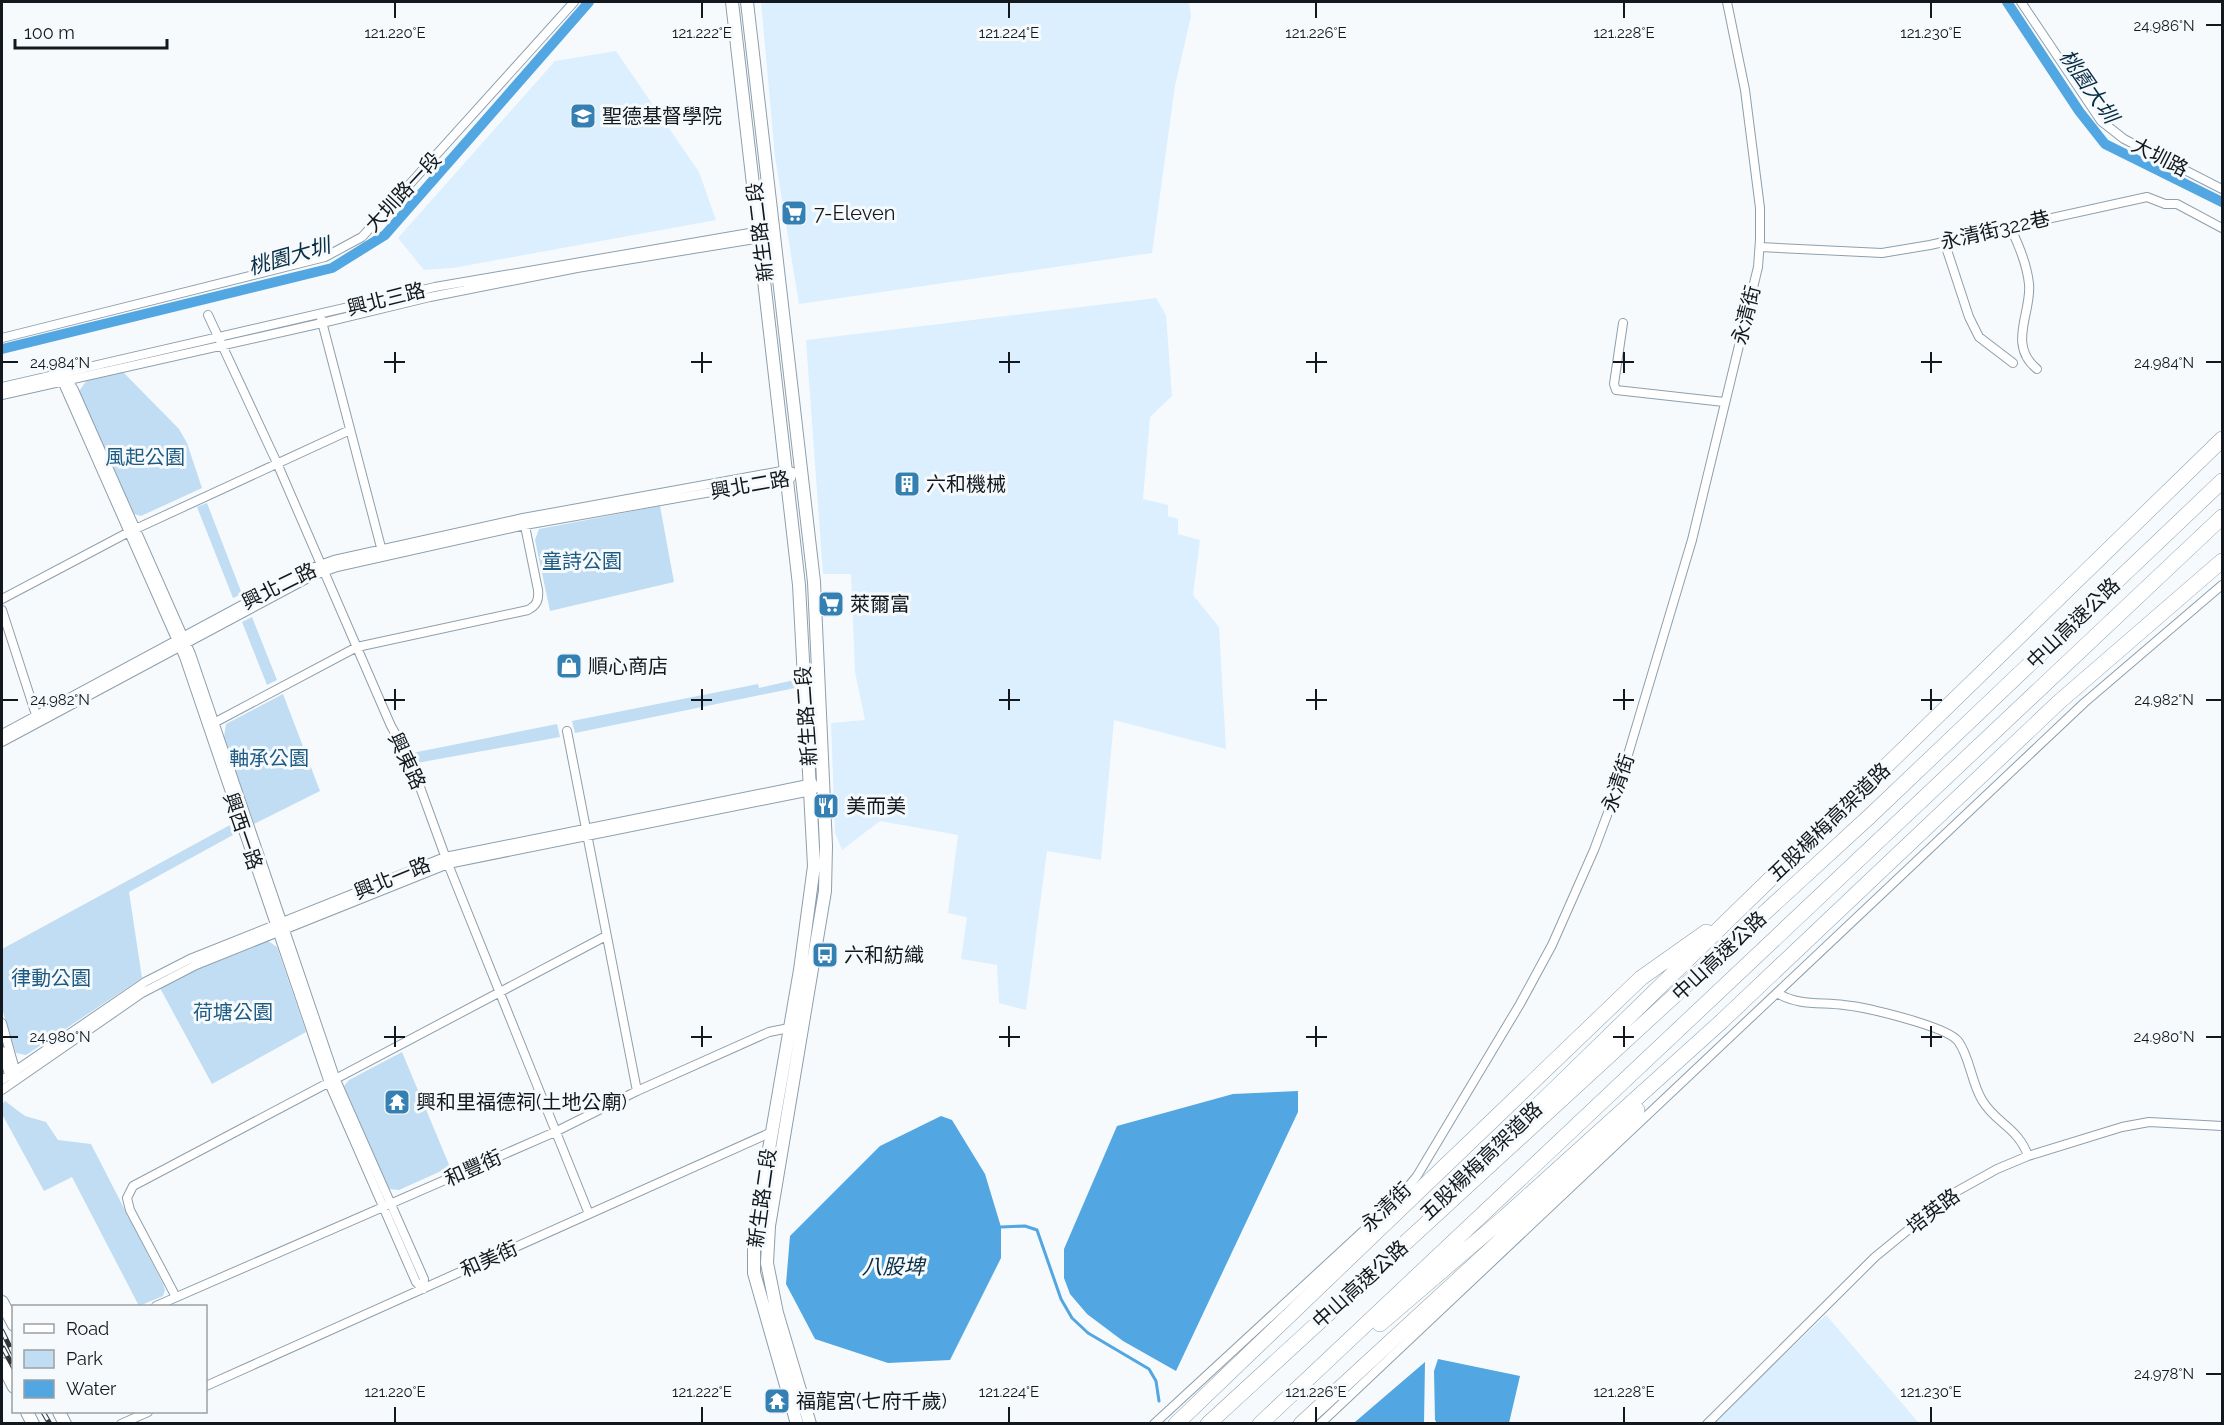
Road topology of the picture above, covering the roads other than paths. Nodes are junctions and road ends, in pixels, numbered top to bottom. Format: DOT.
graph roads {
  1 [pos="574,2"];
  2 [pos="732,2"];
  3 [pos="747,2"];
  4 [pos="1727,2"];
  5 [pos="2021,2"];
  6 [pos="2223,189"];
  7 [pos="2010,226"];
  8 [pos="2223,228"];
  9 [pos="773,231"];
  10 [pos="760,234"];
  11 [pos="1944,242"];
  12 [pos="1760,247"];
  13 [pos="208,315"];
  14 [pos="321,319"];
  15 [pos="1623,323"];
  16 [pos="2,338"];
  17 [pos="221,340"];
  18 [pos="2013,363"];
  19 [pos="2037,369"];
  20 [pos="65,378"];
  21 [pos="2,387"];
  22 [pos="2,395"];
  23 [pos="1724,402"];
  24 [pos="350,430"];
  25 [pos="2223,439"];
  26 [pos="277,463"];
  27 [pos="788,474"];
  28 [pos="803,476"];
  29 [pos="2223,482"];
  30 [pos="2223,517"];
  31 [pos="524,522"];
  32 [pos="132,530"];
  33 [pos="383,553"];
  34 [pos="2223,561"];
  35 [pos="324,568"];
  36 [pos="2223,585"];
  37 [pos="2,599"];
  38 [pos="2,610"];
  39 [pos="182,641"];
  40 [pos="357,647"];
  41 [pos="37,719"];
  42 [pos="211,724"];
  43 [pos="567,731"];
  44 [pos="2,734"];
  45 [pos="2,742"];
  46 [pos="814,786"];
  47 [pos="586,832"];
  48 [pos="447,861"];
  49 [pos="1749,900"];
  50 [pos="279,927"];
  51 [pos="606,936"];
  52 [pos="499,991"];
  53 [pos="1777,993"];
  54 [pos="1722,1021"];
  55 [pos="2,1023"];
  56 [pos="789,1028"];
  57 [pos="2,1051"];
  58 [pos="14,1074"];
  59 [pos="2,1080"];
  60 [pos="332,1082"];
  61 [pos="2,1090"];
  62 [pos="638,1091"];
  63 [pos="2223,1126"];
  64 [pos="555,1132"];
  65 [pos="772,1132"];
  66 [pos="2028,1156"];
  67 [pos="387,1205"];
  68 [pos="589,1214"];
  69 [pos="423,1289"];
  70 [pos="176,1297"];
  71 [pos="2,1302"];
  72 [pos="158,1305"];
  73 [pos="12,1321"];
  74 [pos="2,1364"];
  75 [pos="1254,1381"];
  76 [pos="12,1383"];
  77 [pos="207,1386"];
  78 [pos="146,1413"];
  79 [pos="122,1424"];
  80 [pos="797,1424"];
  81 [pos="810,1424"];
  82 [pos="1154,1424"];
  83 [pos="1176,1424"];
  84 [pos="1208,1424"];
  85 [pos="1262,1424"];
  86 [pos="1301,1424"];
  87 [pos="1320,1424"];
  88 [pos="1707,1424"];
  1 -- 16 [label="street, 大圳路一段"];
  2 -- 10 [label="main road, 新生路二段"];
  3 -- 9 [label="main road, 新生路二段"];
  4 -- 12 [label="street, 永清街"];
  5 -- 6 [label="street, 大圳路"];
  7 -- 8 [label="street, 永清街322巷"];
  7 -- 11 [label="street, 永清街322巷"];
  7 -- 19 [label="street"];
  9 -- 10 [label="street, 興北三路"];
  9 -- 28 [label="main road, 新生路二段"];
  10 -- 14 [label="street, 興北三路"];
  10 -- 27 [label="main road, 新生路二段"];
  11 -- 12 [label="street, 永清街322巷"];
  11 -- 18 [label="street"];
  12 -- 23 [label="street, 永清街"];
  13 -- 17 [label="street, 興東路"];
  14 -- 17 [label="street, 興北三路"];
  14 -- 24 [label="street"];
  15 -- 23 [label="street"];
  17 -- 20 [label="street, 興北三路"];
  17 -- 26 [label="street, 興東路"];
  20 -- 21 [label="street"];
  20 -- 22 [label="street"];
  20 -- 32 [label="street"];
  23 -- 82 [label="street, 永清街"];
  24 -- 26 [label="street"];
  24 -- 33 [label="street"];
  25 -- 49 [label="highway, 五股楊梅高架道路"];
  26 -- 32 [label="street"];
  26 -- 35 [label="street, 興東路"];
  27 -- 28 [label="street, 興北二路"];
  27 -- 31 [label="street, 興北二路"];
  27 -- 46 [label="main road, 新生路二段"];
  28 -- 46 [label="main road, 新生路二段"];
  29 -- 75 [label="highway, 中山高速公路"];
  30 -- 85 [label="highway, 中山高速公路"];
  31 -- 33 [label="street, 興北二路"];
  31 -- 40 [label="street"];
  32 -- 37 [label="street"];
  32 -- 39 [label="street"];
  33 -- 35 [label="street, 興北二路"];
  34 -- 54 [label="highway"];
  35 -- 39 [label="street, 興北二路"];
  35 -- 40 [label="street, 興東路"];
  36 -- 53 [label="street"];
  38 -- 41 [label="street"];
  39 -- 41 [label="street, 興北二路"];
  39 -- 42 [label="street"];
  40 -- 42 [label="street"];
  40 -- 48 [label="street, 興東路"];
  41 -- 44 [label="street, 興北二路"];
  41 -- 45 [label="street, 興北二路"];
  42 -- 50 [label="street"];
  43 -- 47 [label="street"];
  46 -- 47 [label="street"];
  46 -- 56 [label="main road, 新生路二段"];
  46 -- 81 [label="main road, 新生路二段"];
  47 -- 48 [label="street"];
  47 -- 51 [label="street"];
  48 -- 50 [label="street"];
  48 -- 52 [label="street, 興東路"];
  49 -- 75 [label="highway, 五股楊梅高架道路"];
  49 -- 83 [label="highway"];
  50 -- 58 [label="street"];
  50 -- 60 [label="street"];
  51 -- 52 [label="street"];
  51 -- 62 [label="street"];
  52 -- 60 [label="street"];
  52 -- 64 [label="street, 興東路"];
  53 -- 66 [label="street"];
  53 -- 87 [label="street"];
  54 -- 85 [label="highway"];
  54 -- 86 [label="highway"];
  55 -- 58 [label="street"];
  56 -- 62 [label="street, 和豐街"];
  56 -- 65 [label="main road, 新生路二段"];
  57 -- 58 [label="street"];
  58 -- 59 [label="street"];
  58 -- 61 [label="street"];
  60 -- 67 [label="street"];
  60 -- 70 [label="street"];
  62 -- 64 [label="street, 和豐街"];
  63 -- 66 [label="street, 培英路"];
  64 -- 67 [label="street, 和豐街"];
  64 -- 68 [label="street, 興東路"];
  65 -- 68 [label="street, 和美街"];
  65 -- 80 [label="main road, 新生路二段"];
  66 -- 88 [label="street, 培英路"];
  67 -- 69 [label="street"];
  67 -- 70 [label="street, 和豐街"];
  68 -- 69 [label="street, 和美街"];
  69 -- 77 [label="street, 和美街"];
  70 -- 72 [label="street, 和豐街"];
  71 -- 73 [label="main road"];
  74 -- 76 [label="main road"];
  75 -- 84 [label="highway, 中山高速公路"];
  78 -- 79 [label="street"];
}
